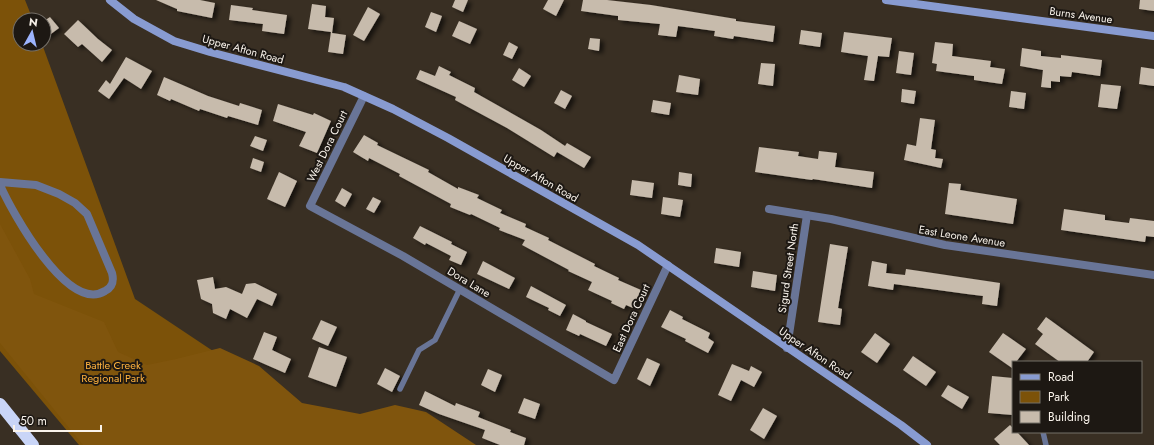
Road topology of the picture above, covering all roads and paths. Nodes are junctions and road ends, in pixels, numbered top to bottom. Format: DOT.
graph roads {
  1 [pos="110,0"];
  2 [pos="886,0"];
  3 [pos="1154,36"];
  4 [pos="364,96"];
  5 [pos="0,182"];
  6 [pos="0,185"];
  7 [pos="310,206"];
  8 [pos="769,208"];
  9 [pos="807,215"];
  10 [pos="668,265"];
  11 [pos="1154,275"];
  12 [pos="460,289"];
  13 [pos="787,348"];
  14 [pos="614,380"];
  15 [pos="400,389"];
  16 [pos="0,404"];
  17 [pos="1043,433"];
  18 [pos="33,445"];
  19 [pos="927,445"];
  20 [pos="1046,445"];
  1 -- 4 [label="street, Upper Afton Road"];
  2 -- 3 [label="street, Burns Avenue"];
  4 -- 7 [label="street, West Dora Court"];
  4 -- 10 [label="street, Upper Afton Road"];
  5 -- 6 [label="street"];
  7 -- 12 [label="street, Dora Lane"];
  8 -- 9 [label="street, East Leone Avenue"];
  9 -- 11 [label="street, East Leone Avenue"];
  9 -- 13 [label="street, Sigurd Street North"];
  10 -- 13 [label="street, Upper Afton Road"];
  10 -- 14 [label="street, East Dora Court"];
  12 -- 14 [label="street, Dora Lane"];
  12 -- 15 [label="lane"];
  13 -- 19 [label="street, Upper Afton Road"];
  16 -- 18 [label="highway"];
  17 -- 20 [label="lane"];
}
